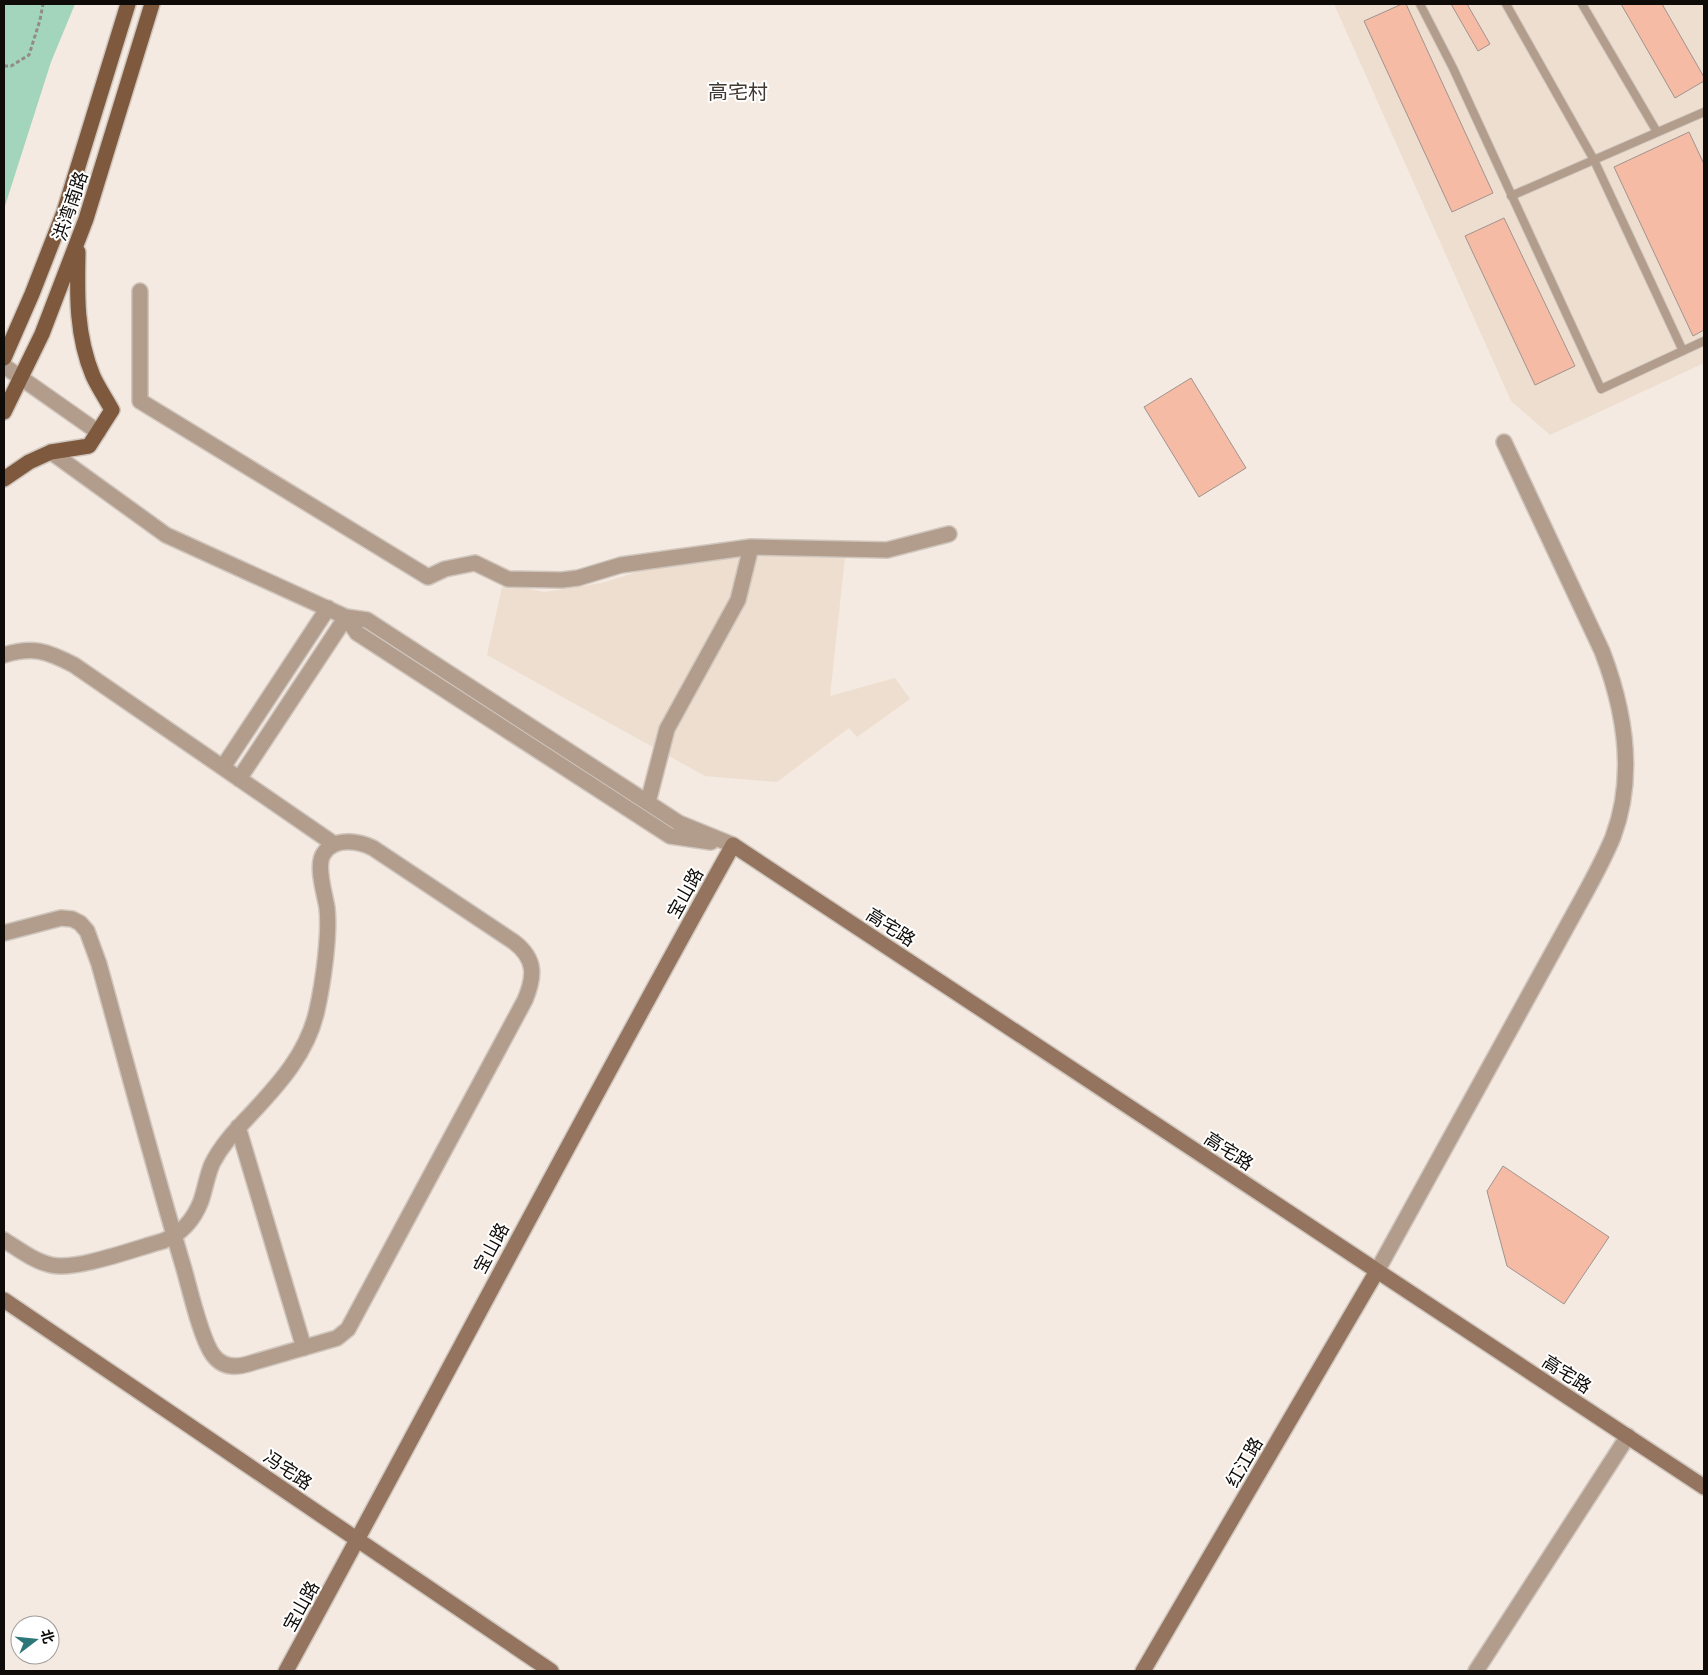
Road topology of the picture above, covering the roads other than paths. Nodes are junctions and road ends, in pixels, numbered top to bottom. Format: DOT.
graph roads {
  1 [pos="128,4"];
  2 [pos="152,4"];
  3 [pos="1420,4"];
  4 [pos="1506,4"];
  5 [pos="1582,4"];
  6 [pos="1704,112"];
  7 [pos="1656,132"];
  8 [pos="1594,160"];
  9 [pos="1511,196"];
  10 [pos="78,241"];
  11 [pos="140,291"];
  12 [pos="1704,342"];
  13 [pos="1683,351"];
  14 [pos="4,358"];
  15 [pos="4,366"];
  16 [pos="21,378"];
  17 [pos="4,412"];
  18 [pos="98,432"];
  19 [pos="1504,442"];
  20 [pos="52,452"];
  21 [pos="4,479"];
  22 [pos="949,534"];
  23 [pos="751,547"];
  24 [pos="328,608"];
  25 [pos="346,617"];
  26 [pos="4,655"];
  27 [pos="223,767"];
  28 [pos="239,779"];
  29 [pos="648,802"];
  30 [pos="334,844"];
  31 [pos="733,845"];
  32 [pos="4,934"];
  33 [pos="238,1127"];
  34 [pos="174,1236"];
  35 [pos="4,1240"];
  36 [pos="1377,1272"];
  37 [pos="4,1300"];
  38 [pos="304,1348"];
  39 [pos="1628,1436"];
  40 [pos="1704,1487"];
  41 [pos="358,1540"];
  42 [pos="286,1671"];
  43 [pos="551,1671"];
  44 [pos="1143,1671"];
  45 [pos="1476,1671"];
  1 -- 14 [label="main road, 洪湾南路"];
  2 -- 10 [label="main road, 洪湾南路"];
  3 -- 9 [label="lane"];
  4 -- 8 [label="lane"];
  5 -- 7 [label="lane"];
  6 -- 7 [label="lane"];
  7 -- 8 [label="lane"];
  8 -- 9 [label="lane"];
  8 -- 13 [label="lane"];
  9 -- 13 [label="lane"];
  10 -- 16 [label="main road, 洪湾南路"];
  10 -- 18 [label="main road"];
  11 -- 23 [label="street"];
  12 -- 13 [label="lane"];
  15 -- 16 [label="street"];
  16 -- 17 [label="main road, 洪湾南路"];
  16 -- 18 [label="street"];
  18 -- 20 [label="main road"];
  19 -- 36 [label="street"];
  20 -- 21 [label="main road"];
  20 -- 24 [label="street"];
  22 -- 23 [label="street"];
  23 -- 29 [label="street"];
  24 -- 25 [label="street"];
  24 -- 27 [label="street"];
  25 -- 28 [label="street"];
  25 -- 29 [label="street"];
  25 -- 31 [label="street"];
  26 -- 27 [label="street"];
  27 -- 28 [label="street"];
  28 -- 30 [label="street"];
  29 -- 31 [label="street"];
  30 -- 33 [label="street"];
  30 -- 38 [label="street"];
  31 -- 36 [label="street, 高宅路"];
  31 -- 41 [label="street, 宝山路"];
  32 -- 34 [label="street"];
  33 -- 34 [label="street"];
  33 -- 38 [label="street"];
  34 -- 35 [label="street"];
  34 -- 38 [label="street"];
  36 -- 39 [label="street, 高宅路"];
  36 -- 44 [label="street, 红江路"];
  37 -- 41 [label="street, 冯宅路"];
  39 -- 40 [label="street, 高宅路"];
  39 -- 45 [label="street"];
  41 -- 42 [label="street, 宝山路"];
  41 -- 43 [label="street, 冯宅路"];
}
